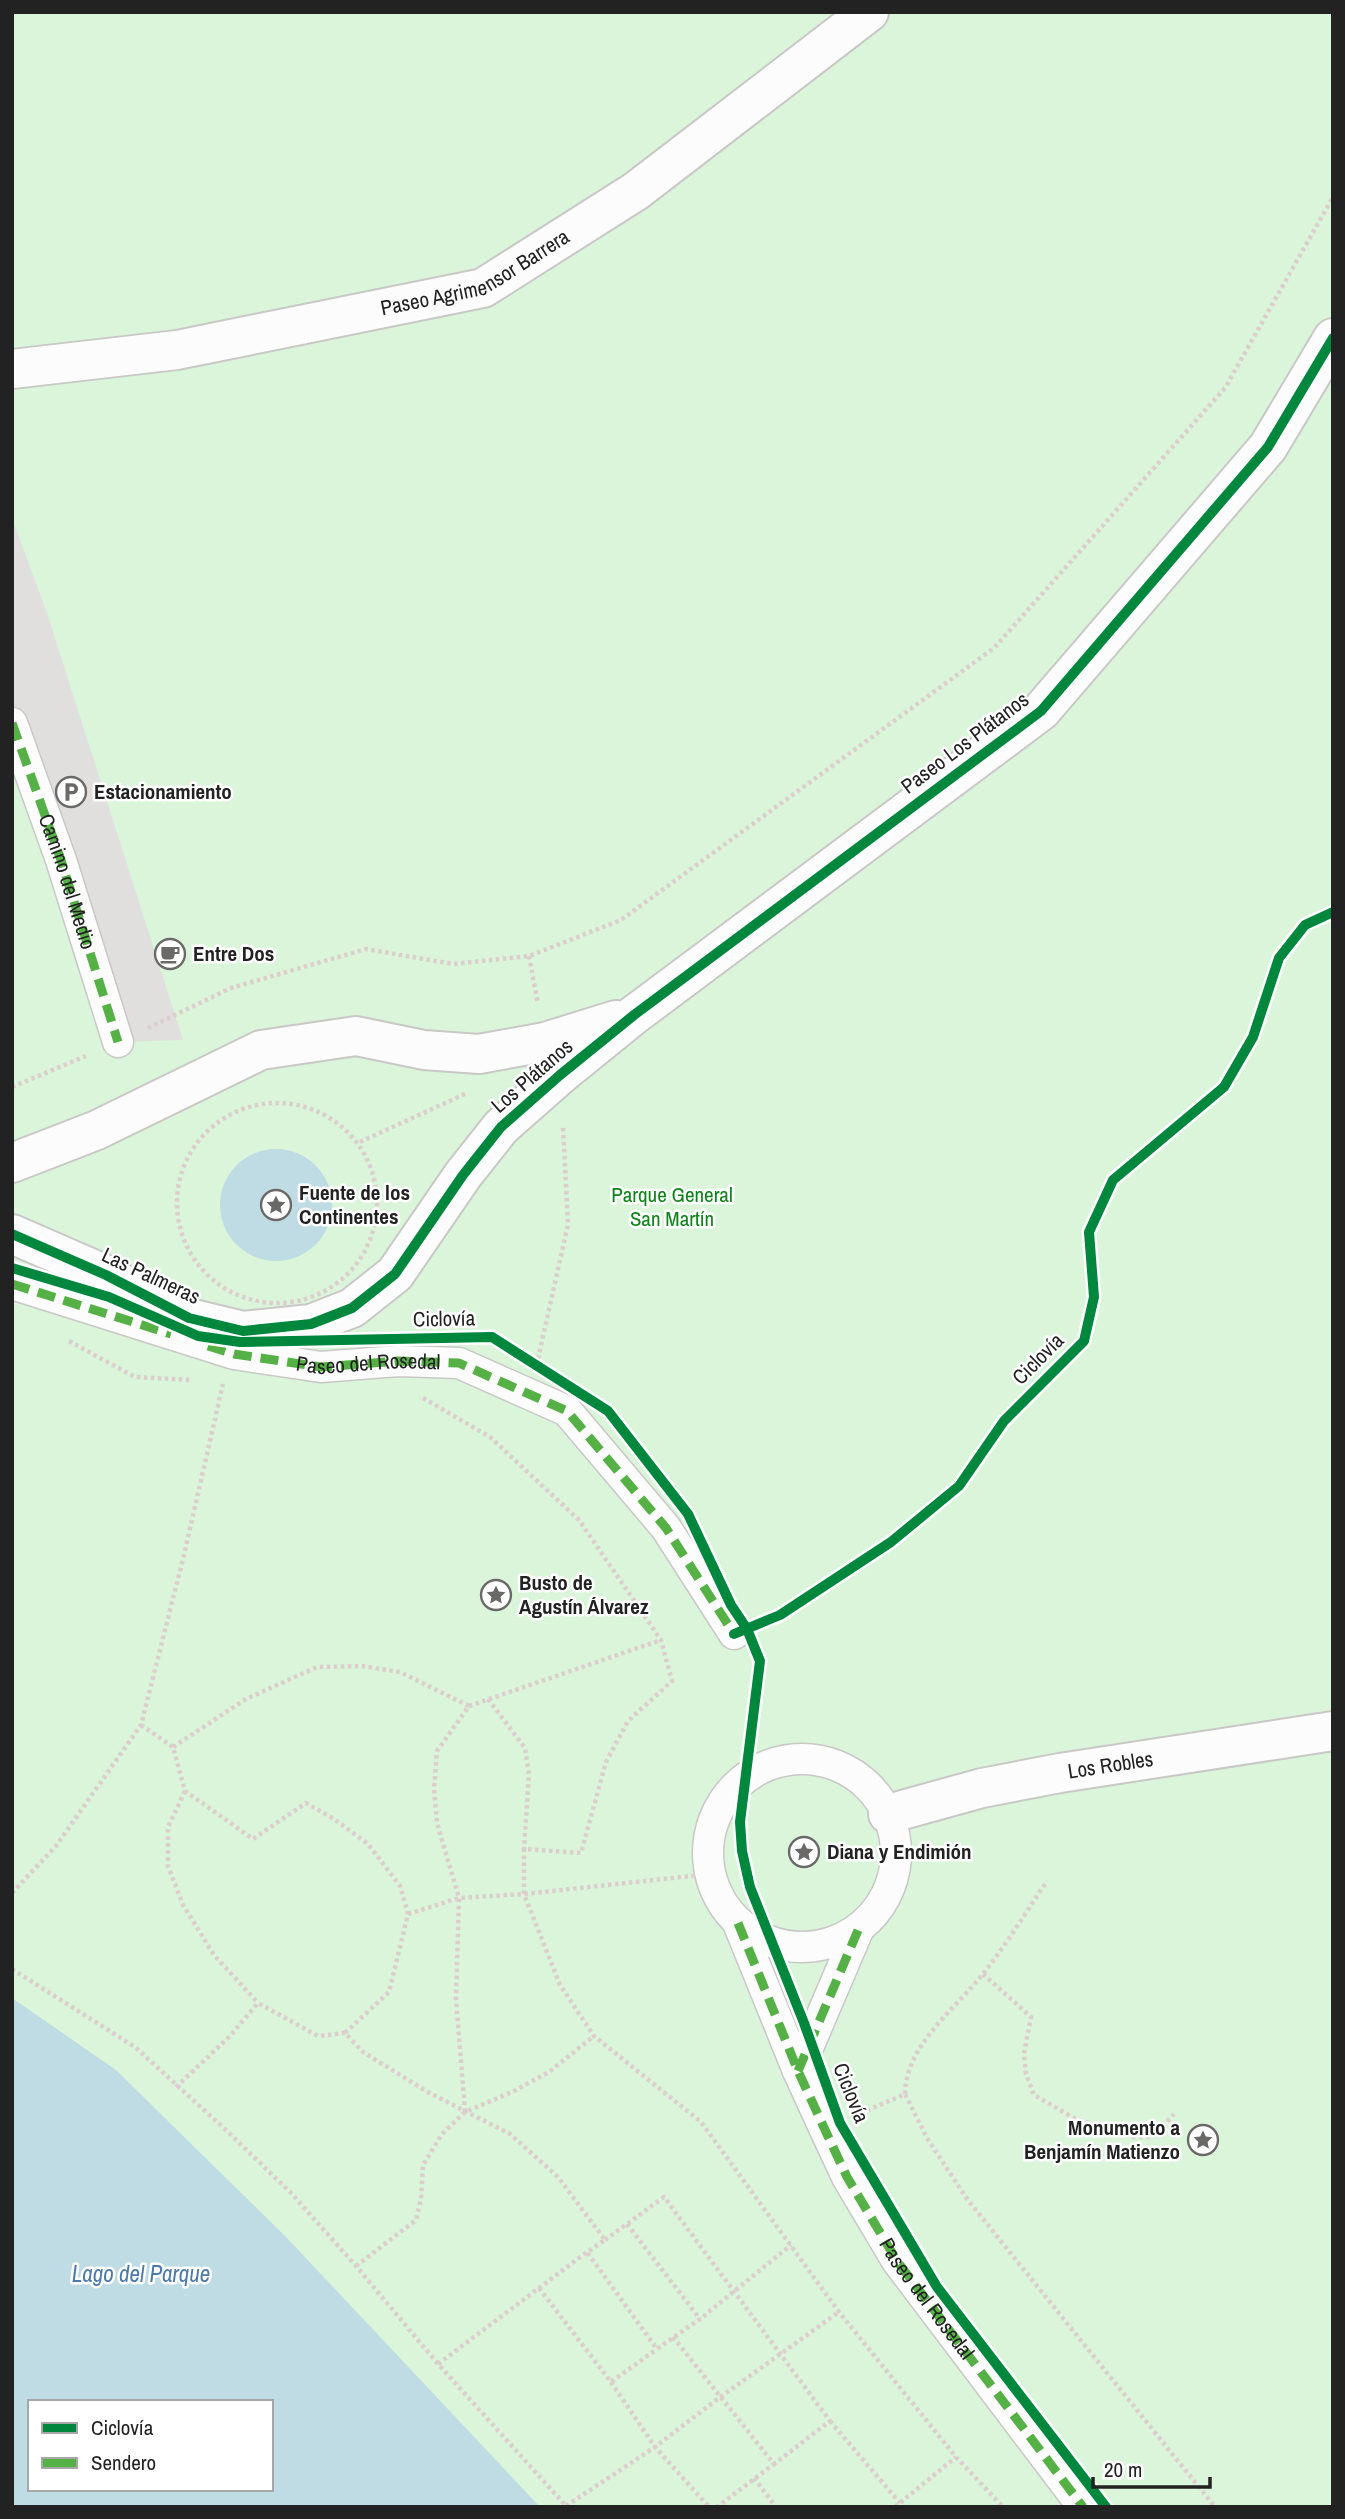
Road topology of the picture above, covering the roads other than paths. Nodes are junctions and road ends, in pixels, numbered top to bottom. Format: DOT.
graph roads {
  1 [pos="869,12"];
  2 [pos="1333,338"];
  3 [pos="12,369"];
  4 [pos="12,723"];
  5 [pos="634,1015"];
  6 [pos="118,1042"];
  7 [pos="553,1058"];
  8 [pos="12,1163"];
  9 [pos="463,1175"];
  10 [pos="12,1234"];
  11 [pos="14,1284"];
  12 [pos="734,1634"];
  13 [pos="1333,1731"];
  14 [pos="888,1814"];
  15 [pos="738,1923"];
  16 [pos="859,1928"];
  17 [pos="798,2071"];
  18 [pos="1083,2507"];
  1 -- 3 [label="street, Paseo Agrimensor Barrera"];
  2 -- 5 [label="street, Paseo Los Plátanos"];
  4 -- 6 [label="street, Camino del Medio"];
  5 -- 7 [label="street, Los Plátanos"];
  7 -- 8 [label="street, Los Plátanos"];
  7 -- 9 [label="street, Los Plátanos"];
  9 -- 10 [label="street, Las Palmeras"];
  11 -- 12 [label="street, Paseo del Rosedal"];
  13 -- 14 [label="street, Los Robles"];
  14 -- 15 [label="street"];
  14 -- 16 [label="street"];
  15 -- 16 [label="street"];
  15 -- 17 [label="street, Paseo del Rosedal"];
  16 -- 17 [label="street"];
  17 -- 18 [label="street, Paseo del Rosedal"];
}
